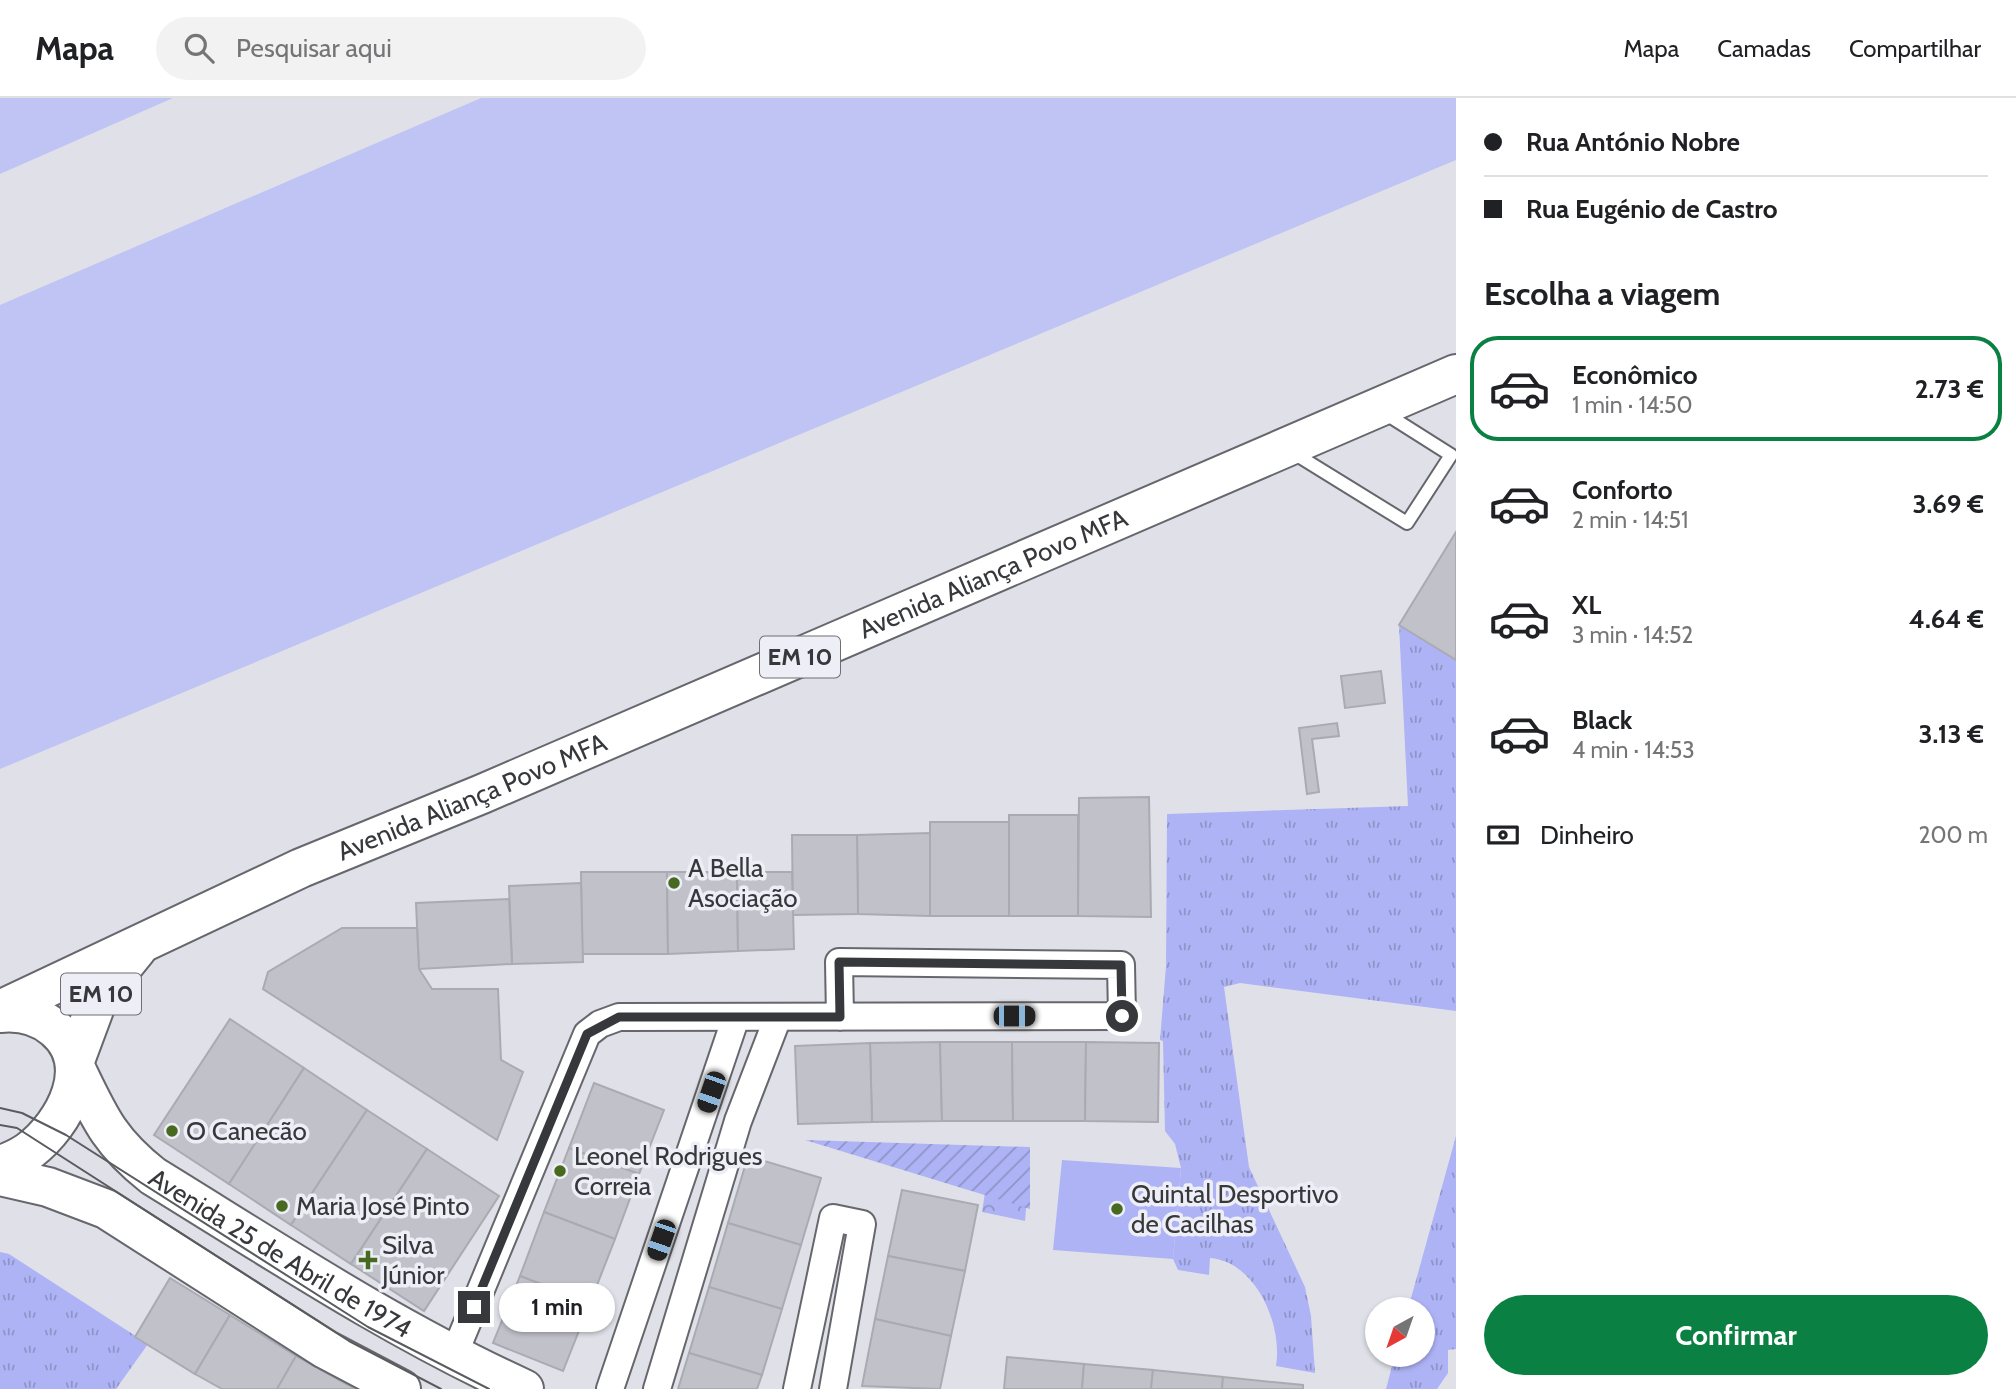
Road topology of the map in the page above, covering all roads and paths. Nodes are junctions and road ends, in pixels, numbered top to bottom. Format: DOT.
graph roads {
  1 [pos="1456,374"];
  2 [pos="1378,408"];
  3 [pos="1286,448"];
  4 [pos="145,941"];
  5 [pos="0,1012"];
  6 [pos="736,1017"];
  7 [pos="778,1017"];
  8 [pos="840,1017"];
  9 [pos="76,1065"];
  10 [pos="0,1166"];
  11 [pos="0,1176"];
  12 [pos="453,1357"];
  13 [pos="401,1389"];
  14 [pos="524,1389"];
  15 [pos="610,1389"];
  16 [pos="657,1389"];
  17 [pos="797,1389"];
  18 [pos="832,1389"];
  1 -- 2 [label="main road, Avenida Aliança Povo MFA / EM 10"];
  2 -- 3 [label="main road, Avenida Aliança Povo MFA / EM 10"];
  2 -- 3 [label="lane"];
  3 -- 4 [label="main road, Avenida Aliança Povo MFA / EM 10"];
  4 -- 5 [label="main road, Avenida Aliança Povo MFA / EM 10"];
  4 -- 9 [label="main road, Avenida Aliança Povo MFA / EM 10"];
  5 -- 9 [label="main road, Avenida 25 de Abril de 1974"];
  6 -- 7 [label="street"];
  6 -- 12 [label="street"];
  6 -- 15 [label="street"];
  7 -- 8 [label="street"];
  7 -- 16 [label="street"];
  8 -- 8 [label="street"];
  9 -- 10 [label="main road, Avenida Aliança Povo MFA"];
  9 -- 12 [label="main road, Avenida 25 de Abril de 1974"];
  11 -- 13 [label="main road, Avenida 25 de Abril de 1974"];
  12 -- 14 [label="main road, Avenida 25 de Abril de 1974"];
  17 -- 18 [label="street"];
}
